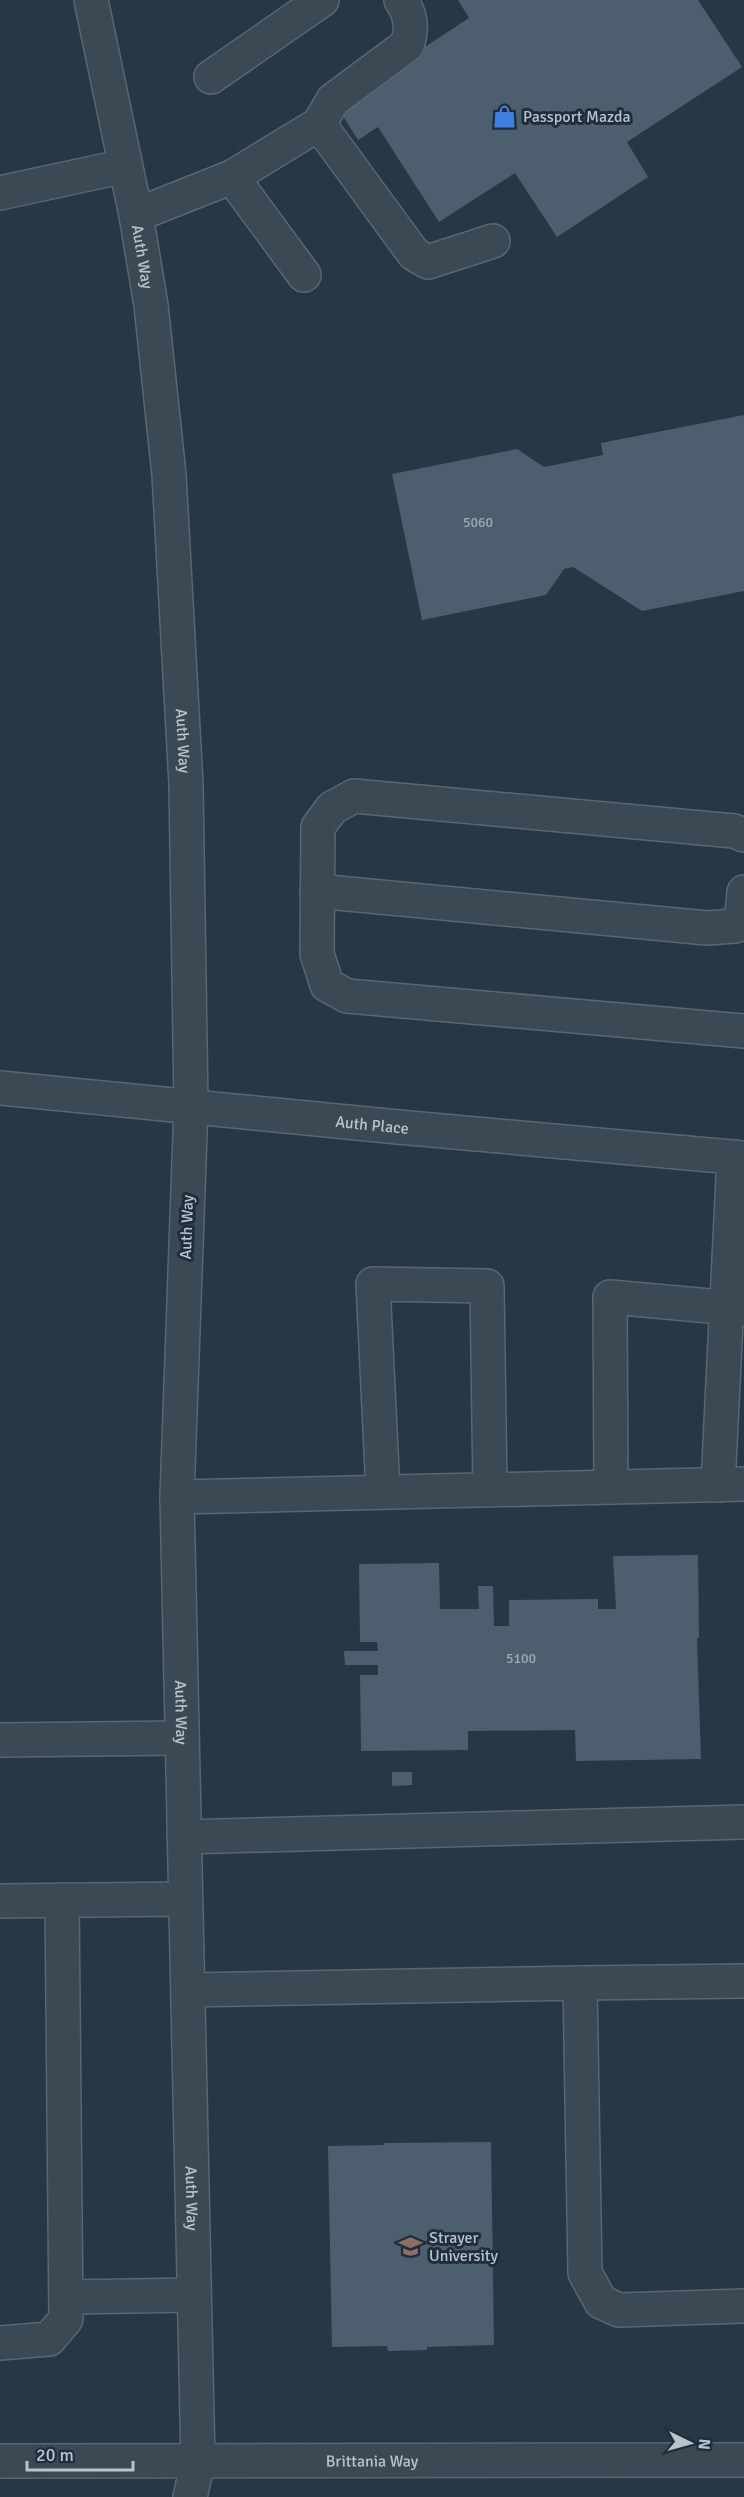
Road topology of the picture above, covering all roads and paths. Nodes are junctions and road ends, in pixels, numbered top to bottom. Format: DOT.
graph roads {
  1 [pos="91,0"];
  2 [pos="322,0"];
  3 [pos="402,0"];
  4 [pos="211,77"];
  5 [pos="319,124"];
  6 [pos="125,166"];
  7 [pos="232,177"];
  8 [pos="0,193"];
  9 [pos="136,215"];
  10 [pos="493,242"];
  11 [pos="304,275"];
  12 [pos="744,835"];
  13 [pos="318,891"];
  14 [pos="744,892"];
  15 [pos="744,1030"];
  16 [pos="0,1088"];
  17 [pos="191,1106"];
  18 [pos="739,1157"];
  19 [pos="735,1308"];
  20 [pos="731,1484"];
  21 [pos="611,1487"];
  22 [pos="490,1490"];
  23 [pos="383,1492"];
  24 [pos="177,1497"];
  25 [pos="182,1738"];
  26 [pos="0,1740"];
  27 [pos="744,1822"];
  28 [pos="184,1837"];
  29 [pos="185,1899"];
  30 [pos="0,1900"];
  31 [pos="62,1900"];
  32 [pos="744,1981"];
  33 [pos="580,1983"];
  34 [pos="188,1990"];
  35 [pos="194,2295"];
  36 [pos="66,2297"];
  37 [pos="744,2306"];
  38 [pos="0,2343"];
  39 [pos="744,2460"];
  40 [pos="0,2461"];
  41 [pos="198,2462"];
  42 [pos="190,2497"];
  43 [pos="209,2497"];
  1 -- 6 [label="street, Auth Way"];
  2 -- 4 [label="street"];
  3 -- 5 [label="street"];
  5 -- 7 [label="street"];
  5 -- 10 [label="street"];
  6 -- 8 [label="street"];
  6 -- 9 [label="street, Auth Way"];
  7 -- 9 [label="street"];
  7 -- 11 [label="street"];
  9 -- 17 [label="street, Auth Way"];
  12 -- 13 [label="street"];
  13 -- 14 [label="street"];
  13 -- 15 [label="street"];
  16 -- 17 [label="street, Auth Place"];
  17 -- 18 [label="street, Auth Place"];
  17 -- 24 [label="street, Auth Way"];
  18 -- 19 [label="street"];
  19 -- 20 [label="street"];
  19 -- 21 [label="street"];
  20 -- 21 [label="street"];
  21 -- 22 [label="street"];
  22 -- 23 [label="street"];
  22 -- 23 [label="street"];
  23 -- 24 [label="street"];
  24 -- 25 [label="street, Auth Way"];
  25 -- 26 [label="street"];
  25 -- 28 [label="street, Auth Way"];
  27 -- 28 [label="street"];
  28 -- 29 [label="street, Auth Way"];
  29 -- 31 [label="street"];
  29 -- 34 [label="street, Auth Way"];
  30 -- 31 [label="street"];
  31 -- 36 [label="street"];
  32 -- 33 [label="street"];
  33 -- 34 [label="street"];
  33 -- 37 [label="street"];
  34 -- 35 [label="street, Auth Way"];
  35 -- 36 [label="street"];
  35 -- 41 [label="street, Auth Way"];
  36 -- 38 [label="street"];
  39 -- 41 [label="street, Brittania Way"];
  40 -- 41 [label="street, Brittania Way"];
  41 -- 42 [label="street, Auth Way"];
  41 -- 43 [label="street, Auth Way"];
}
